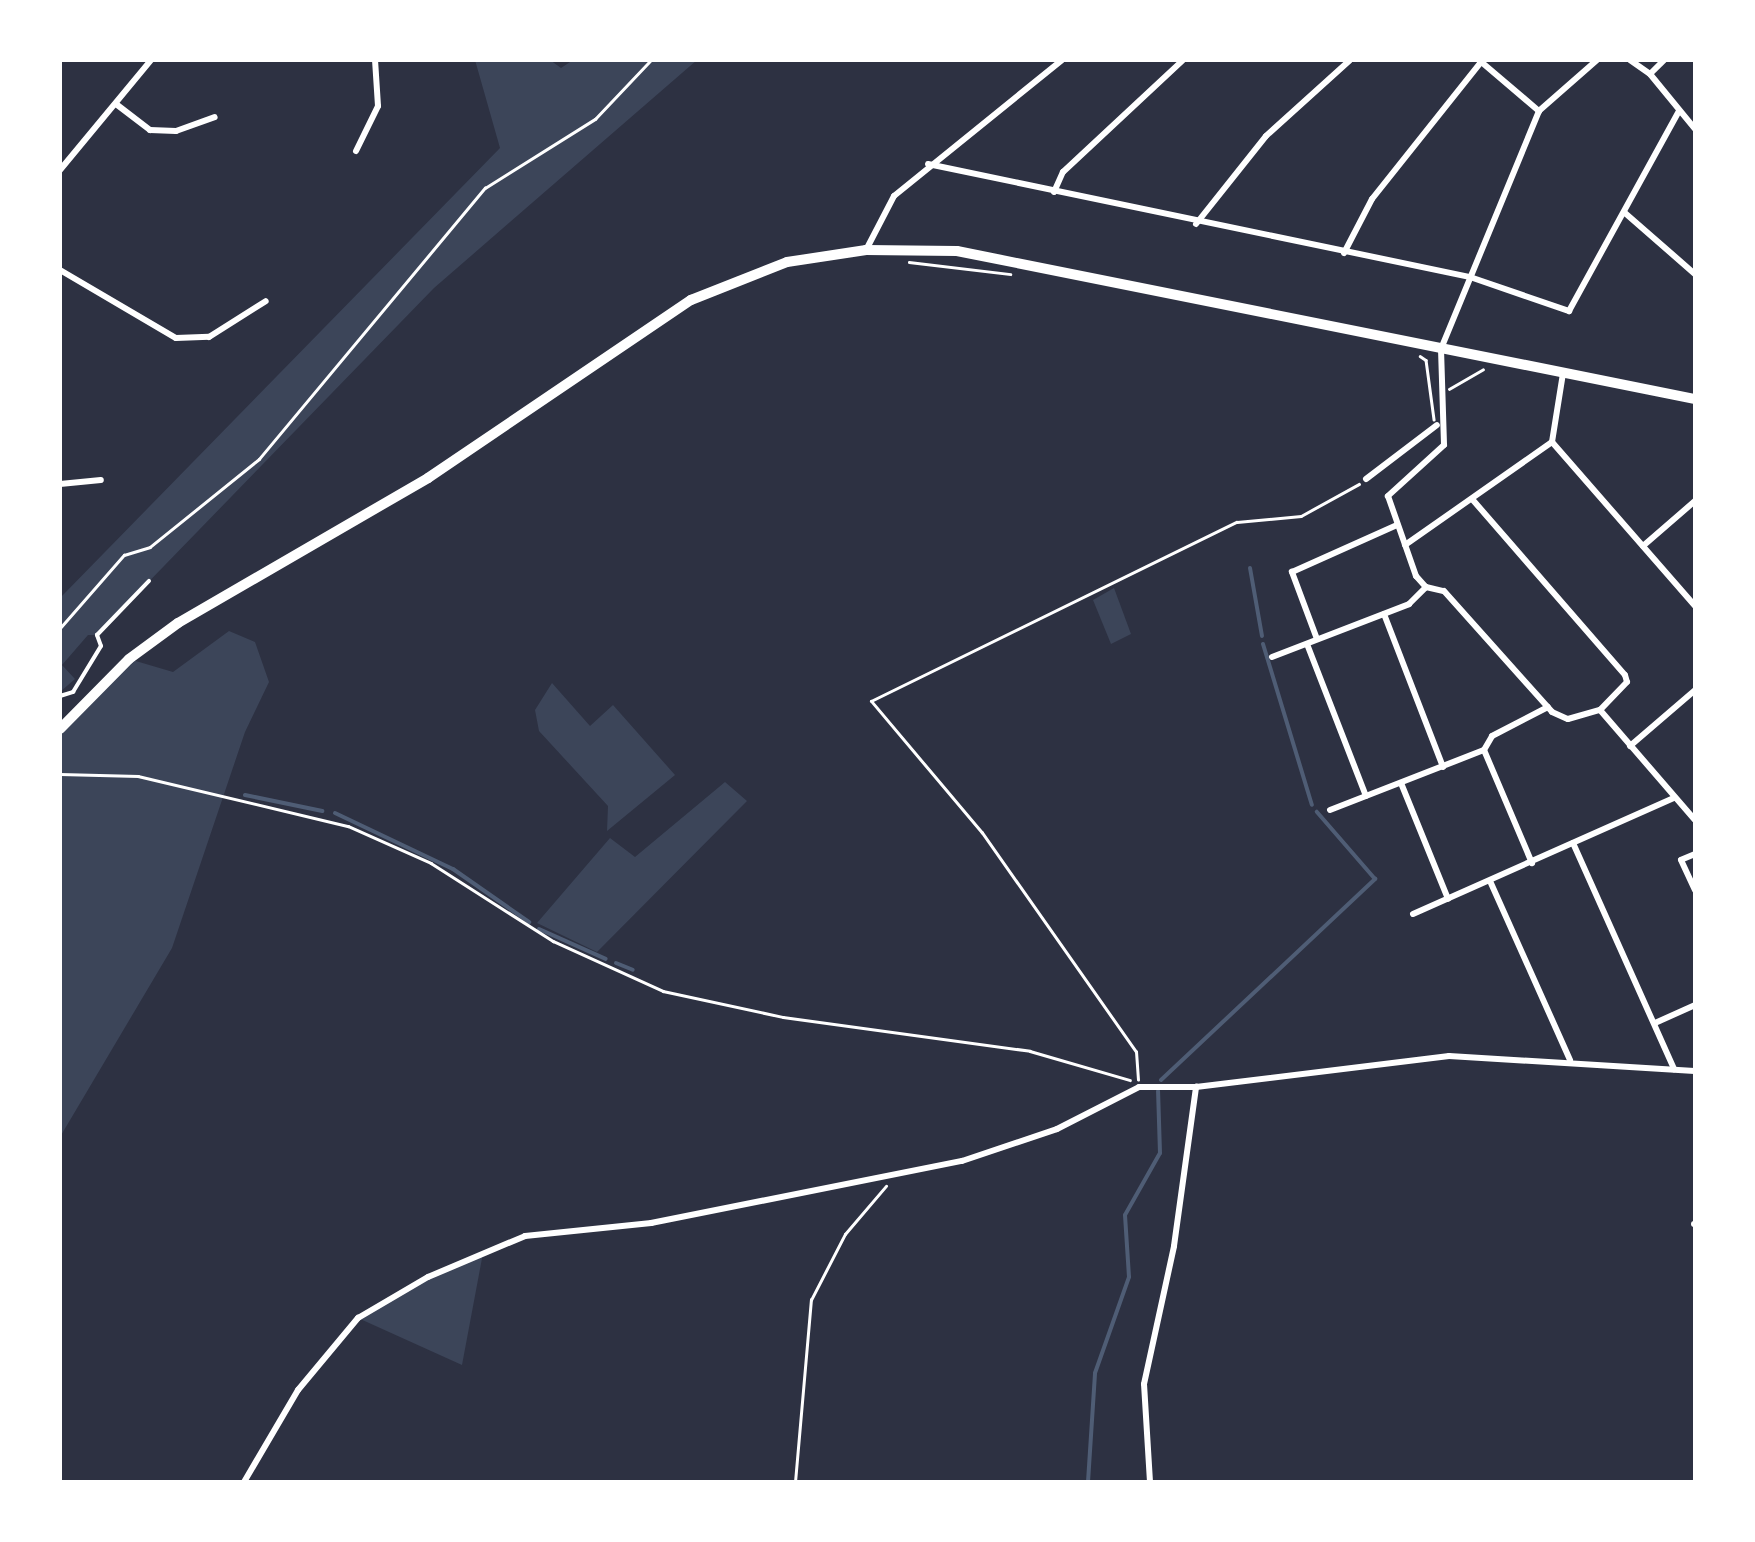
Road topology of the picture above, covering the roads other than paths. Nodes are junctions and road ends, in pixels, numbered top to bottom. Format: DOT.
graph roads {
  1 [pos="150,60"];
  2 [pos="375,60"];
  3 [pos="1062,60"];
  4 [pos="1183,60"];
  5 [pos="1350,60"];
  6 [pos="1597,60"];
  7 [pos="1630,60"];
  8 [pos="1664,60"];
  9 [pos="1480,61"];
  10 [pos="1650,74"];
  11 [pos="116,104"];
  12 [pos="1540,111"];
  13 [pos="1679,111"];
  14 [pos="215,118"];
  15 [pos="1695,129"];
  16 [pos="356,151"];
  17 [pos="928,164"];
  18 [pos="60,170"];
  19 [pos="1054,192"];
  20 [pos="1625,213"];
  21 [pos="1196,224"];
  22 [pos="866,250"];
  23 [pos="1344,253"];
  24 [pos="60,270"];
  25 [pos="1695,274"];
  26 [pos="1470,277"];
  27 [pos="266,301"];
  28 [pos="1441,349"];
  29 [pos="1562,374"];
  30 [pos="1695,399"];
  31 [pos="1437,425"];
  32 [pos="1552,442"];
  33 [pos="1366,479"];
  34 [pos="101,480"];
  35 [pos="60,484"];
  36 [pos="1472,499"];
  37 [pos="1695,500"];
  38 [pos="1397,526"];
  39 [pos="1405,546"];
  40 [pos="1643,546"];
  41 [pos="149,582"];
  42 [pos="1426,586"];
  43 [pos="1695,606"];
  44 [pos="1384,614"];
  45 [pos="1317,640"];
  46 [pos="1307,644"];
  47 [pos="1272,657"];
  48 [pos="1695,690"];
  49 [pos="60,696"];
  50 [pos="1548,707"];
  51 [pos="1600,710"];
  52 [pos="60,729"];
  53 [pos="1630,746"];
  54 [pos="1484,750"];
  55 [pos="1443,767"];
  56 [pos="1401,784"];
  57 [pos="1366,796"];
  58 [pos="1674,798"];
  59 [pos="1330,810"];
  60 [pos="1695,820"];
  61 [pos="1573,843"];
  62 [pos="1695,854"];
  63 [pos="1532,862"];
  64 [pos="1490,881"];
  65 [pos="1695,890"];
  66 [pos="1448,899"];
  67 [pos="1413,914"];
  68 [pos="1695,1005"];
  69 [pos="1654,1023"];
  70 [pos="1570,1060"];
  71 [pos="1674,1069"];
  72 [pos="1695,1071"];
  73 [pos="1196,1087"];
  74 [pos="244,1482"];
  75 [pos="1150,1482"];
  1 -- 11 [label="street"];
  2 -- 16 [label="street"];
  3 -- 17 [label="street"];
  4 -- 19 [label="street"];
  5 -- 21 [label="street"];
  6 -- 12 [label="street"];
  7 -- 10 [label="street"];
  8 -- 10 [label="street"];
  9 -- 12 [label="street"];
  9 -- 23 [label="street"];
  10 -- 13 [label="street"];
  11 -- 14 [label="street"];
  11 -- 18 [label="street"];
  12 -- 26 [label="street"];
  13 -- 15 [label="street"];
  13 -- 20 [label="street"];
  17 -- 19 [label="street"];
  17 -- 22 [label="street"];
  19 -- 21 [label="street"];
  20 -- 25 [label="street"];
  20 -- 26 [label="street"];
  21 -- 23 [label="street"];
  22 -- 28 [label="main road"];
  22 -- 52 [label="main road"];
  23 -- 26 [label="street"];
  24 -- 27 [label="street"];
  26 -- 28 [label="street"];
  28 -- 29 [label="main road"];
  28 -- 38 [label="street"];
  29 -- 30 [label="main road"];
  29 -- 32 [label="street"];
  31 -- 33 [label="street"];
  32 -- 36 [label="street"];
  32 -- 40 [label="street"];
  34 -- 35 [label="street"];
  36 -- 39 [label="street"];
  36 -- 51 [label="street"];
  37 -- 40 [label="street"];
  38 -- 39 [label="street"];
  38 -- 45 [label="street"];
  39 -- 42 [label="street"];
  40 -- 43 [label="street"];
  41 -- 49 [label="lane"];
  42 -- 44 [label="street"];
  42 -- 50 [label="street"];
  44 -- 45 [label="street"];
  44 -- 55 [label="street"];
  45 -- 46 [label="street"];
  46 -- 47 [label="street"];
  46 -- 57 [label="street"];
  48 -- 53 [label="street"];
  50 -- 51 [label="street"];
  50 -- 54 [label="street"];
  51 -- 53 [label="street"];
  53 -- 58 [label="street"];
  54 -- 55 [label="street"];
  54 -- 63 [label="street"];
  55 -- 56 [label="street"];
  56 -- 57 [label="street"];
  56 -- 66 [label="street"];
  57 -- 59 [label="street"];
  58 -- 60 [label="street"];
  58 -- 61 [label="street"];
  61 -- 63 [label="street"];
  61 -- 69 [label="street"];
  62 -- 65 [label="street"];
  63 -- 64 [label="street"];
  64 -- 66 [label="street"];
  64 -- 70 [label="street"];
  66 -- 67 [label="street"];
  68 -- 69 [label="street"];
  69 -- 71 [label="street"];
  70 -- 71 [label="street"];
  70 -- 73 [label="street"];
  71 -- 72 [label="street"];
  73 -- 74 [label="street"];
  73 -- 75 [label="street"];
}
